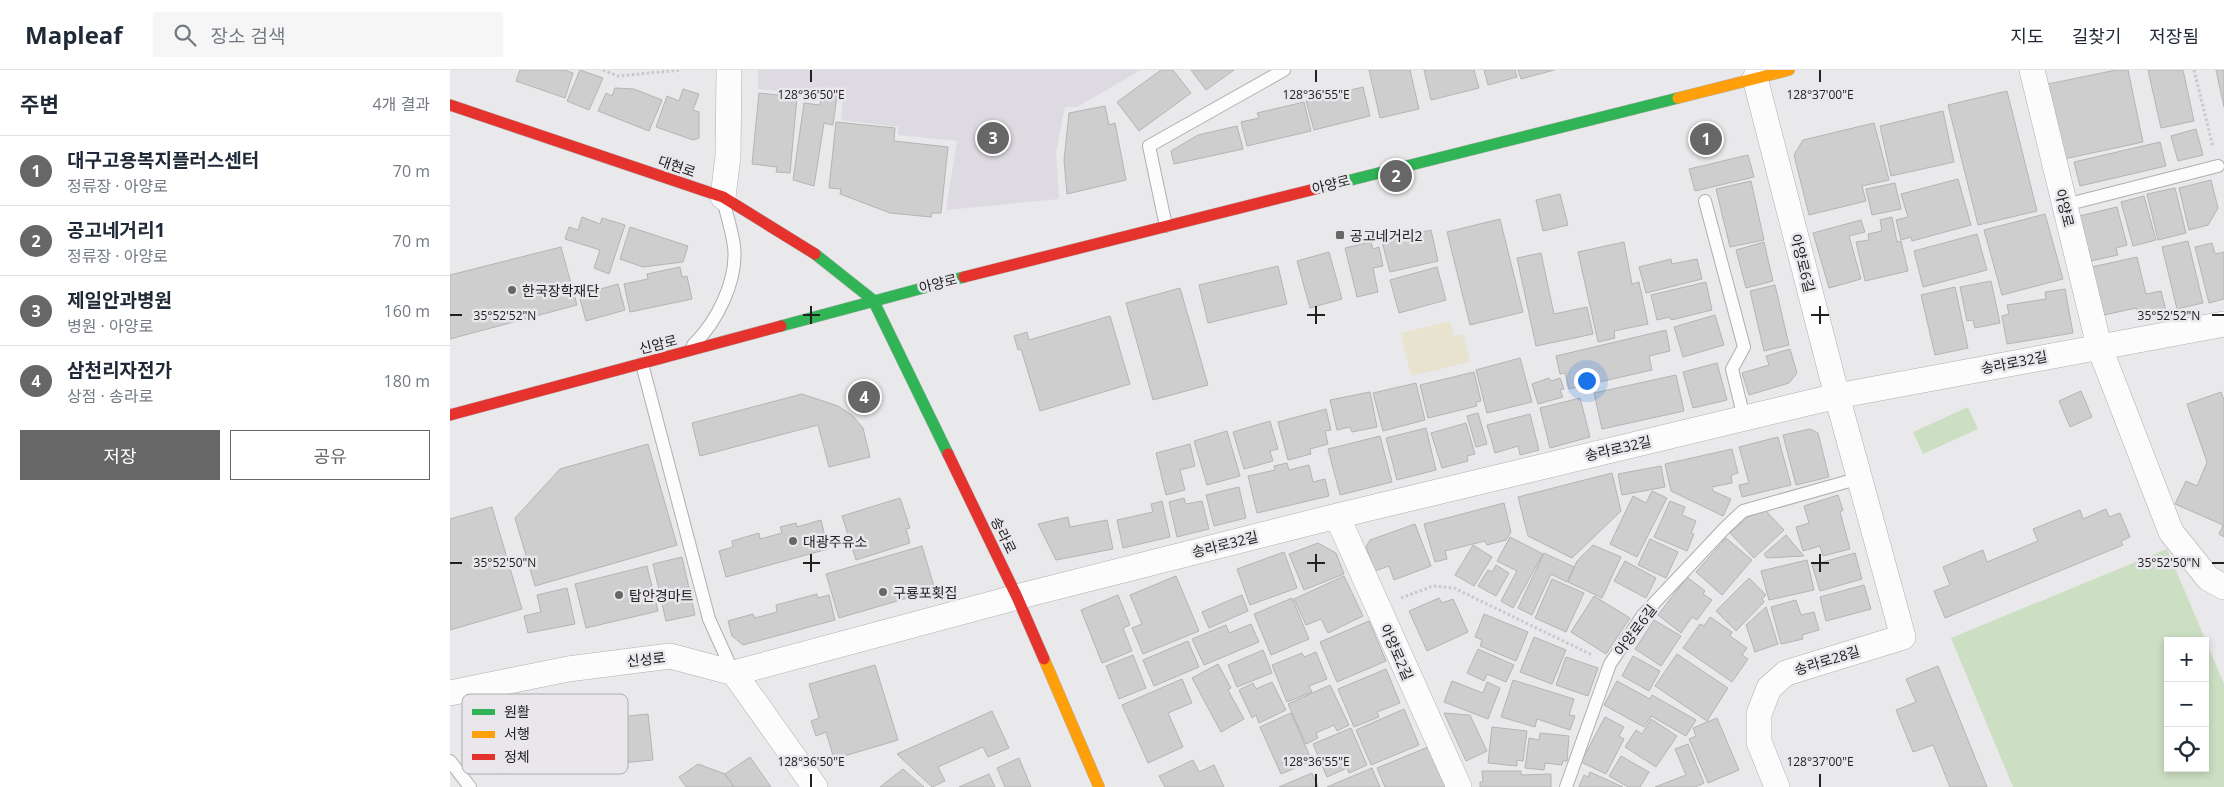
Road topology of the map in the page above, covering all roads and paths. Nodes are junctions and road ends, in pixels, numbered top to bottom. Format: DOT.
graph roads {
  1 [pos="603,70"];
  2 [pos="621,70"];
  3 [pos="682,70"];
  4 [pos="729,70"];
  5 [pos="1284,70"];
  6 [pos="1789,70"];
  7 [pos="2032,70"];
  8 [pos="2194,70"];
  9 [pos="618,76"];
  10 [pos="1755,78"];
  11 [pos="450,105"];
  12 [pos="2218,166"];
  13 [pos="723,197"];
  14 [pos="1705,201"];
  15 [pos="2065,205"];
  16 [pos="1166,226"];
  17 [pos="873,300"];
  18 [pos="2224,324"];
  19 [pos="2099,346"];
  20 [pos="684,353"];
  21 [pos="642,364"];
  22 [pos="1837,396"];
  23 [pos="450,415"];
  24 [pos="1744,418"];
  25 [pos="1860,478"];
  26 [pos="1337,516"];
  27 [pos="2224,587"];
  28 [pos="1017,597"];
  29 [pos="1377,607"];
  30 [pos="1903,637"];
  31 [pos="1610,664"];
  32 [pos="734,673"];
  33 [pos="450,693"];
  34 [pos="450,760"];
  35 [pos="470,787"];
  36 [pos="815,787"];
  37 [pos="1099,787"];
  38 [pos="1459,787"];
  39 [pos="1566,787"];
  40 [pos="1777,787"];
  1 -- 9 [label="path"];
  2 -- 9 [label="path"];
  3 -- 9 [label="path"];
  4 -- 13 [label="street"];
  5 -- 16 [label="lane"];
  6 -- 10 [label="main road, 아양로"];
  7 -- 15 [label="street, 아양로"];
  8 -- 12 [label="path"];
  10 -- 16 [label="main road, 아양로"];
  10 -- 22 [label="street, 아양로6길"];
  11 -- 13 [label="main road, 대현로"];
  12 -- 15 [label="lane"];
  13 -- 17 [label="main road, 대현로"];
  13 -- 20 [label="lane"];
  14 -- 24 [label="lane"];
  15 -- 19 [label="street, 아양로"];
  16 -- 17 [label="main road, 아양로"];
  17 -- 20 [label="main road, 신암로"];
  17 -- 28 [label="main road, 송라로"];
  18 -- 19 [label="street, 송라로32길"];
  19 -- 22 [label="street, 송라로32길"];
  19 -- 27 [label="street, 아양로"];
  20 -- 21 [label="main road, 신암로"];
  21 -- 23 [label="main road, 신암로"];
  21 -- 32 [label="lane"];
  22 -- 24 [label="street, 송라로32길"];
  22 -- 25 [label="street, 아양로6길"];
  24 -- 26 [label="street, 송라로32길"];
  25 -- 30 [label="street, 아양로6길"];
  25 -- 31 [label="lane, 아양로6길"];
  26 -- 28 [label="street, 송라로32길"];
  26 -- 29 [label="street, 아양로2길"];
  28 -- 32 [label="street, 송라로32길"];
  28 -- 37 [label="main road, 송라로"];
  29 -- 31 [label="path"];
  29 -- 38 [label="street, 아양로2길"];
  30 -- 40 [label="street, 송라로28길"];
  31 -- 39 [label="lane"];
  32 -- 33 [label="street, 신성로"];
  32 -- 36 [label="street"];
  34 -- 35 [label="lane"];
}
